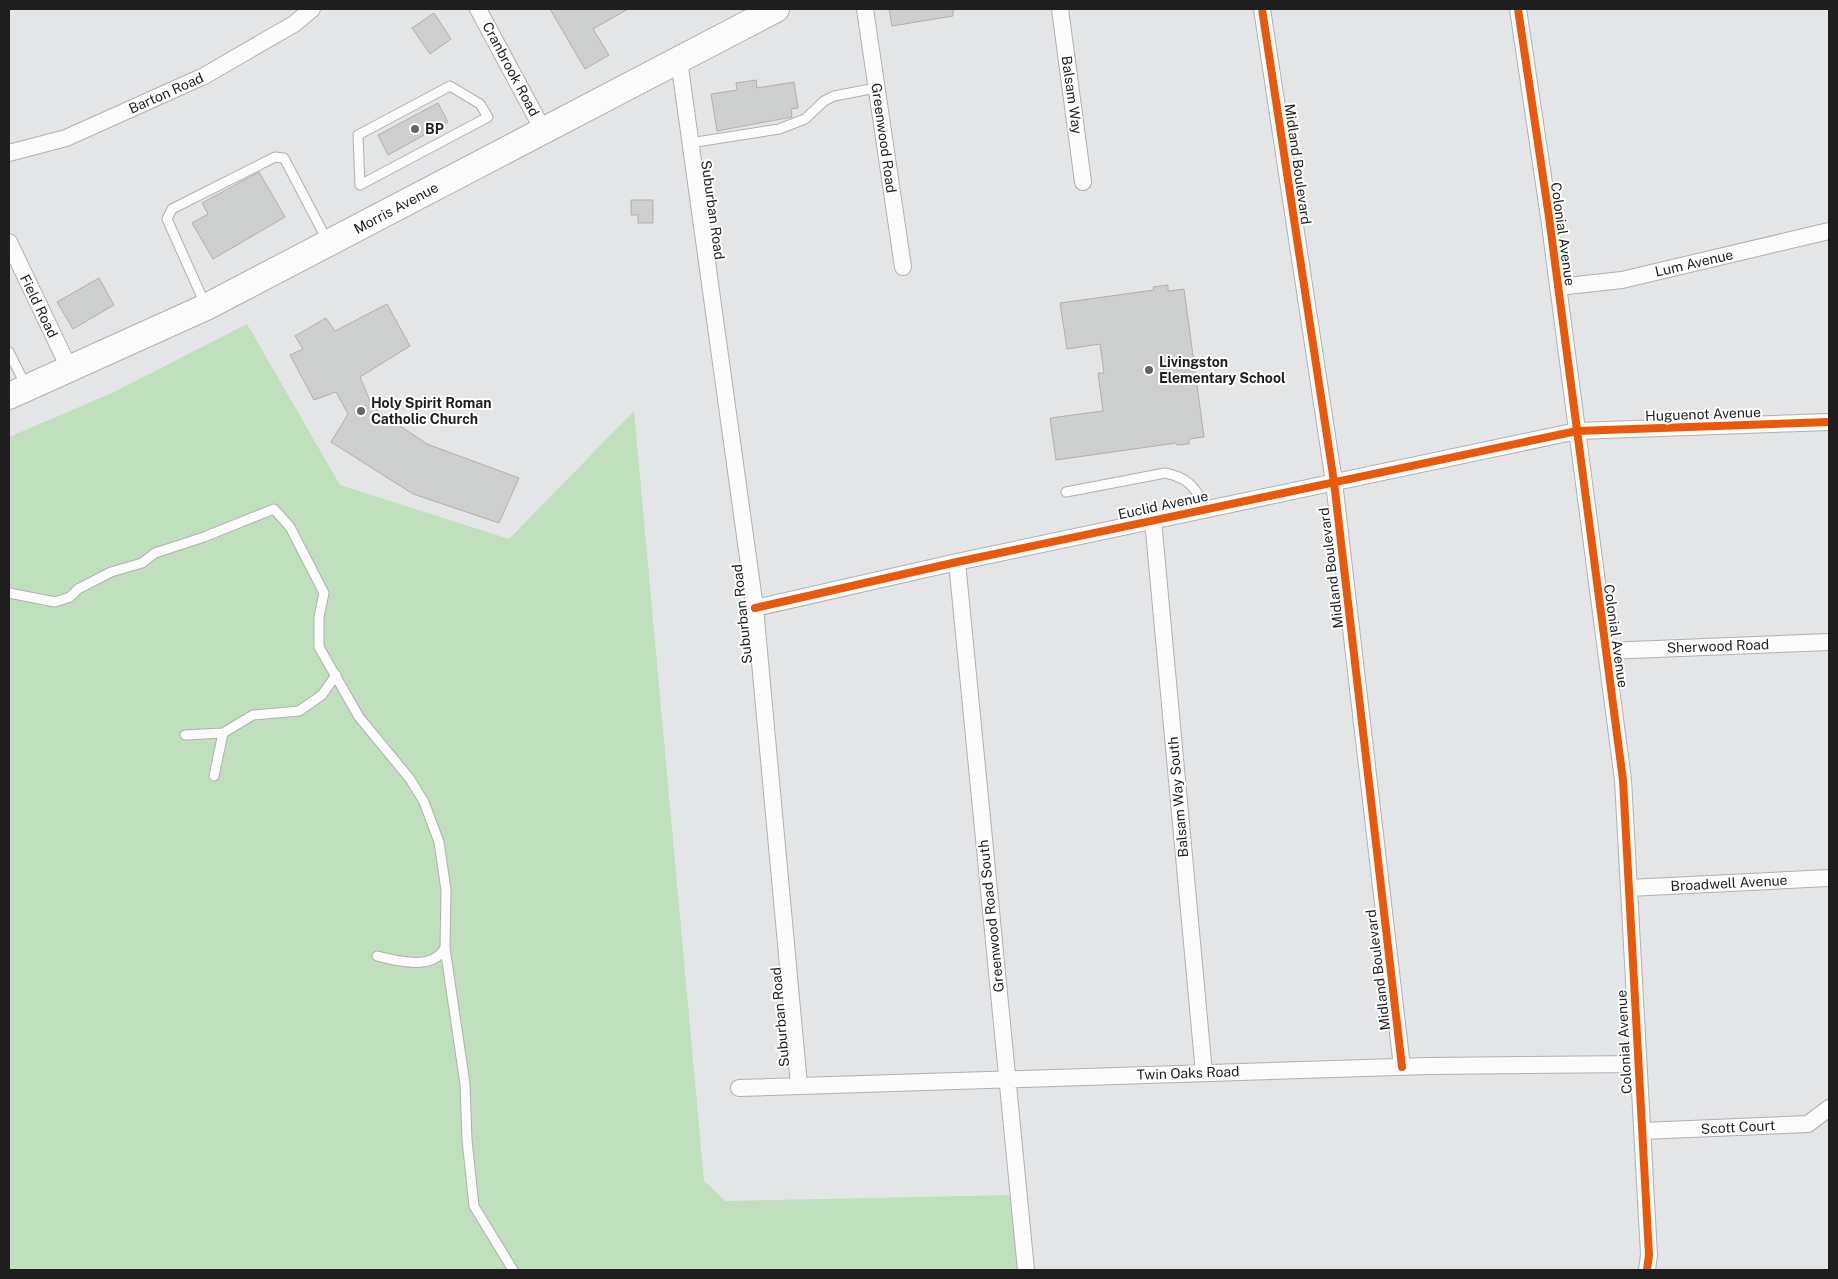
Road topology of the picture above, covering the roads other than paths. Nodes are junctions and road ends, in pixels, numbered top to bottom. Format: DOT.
graph roads {
  1 [pos="312,9"];
  2 [pos="478,9"];
  3 [pos="776,9"];
  4 [pos="865,9"];
  5 [pos="1060,9"];
  6 [pos="1262,9"];
  7 [pos="1518,9"];
  8 [pos="679,60"];
  9 [pos="876,88"];
  10 [pos="488,117"];
  11 [pos="543,130"];
  12 [pos="690,143"];
  13 [pos="9,153"];
  14 [pos="1083,182"];
  15 [pos="1829,231"];
  16 [pos="9,242"];
  17 [pos="329,244"];
  18 [pos="903,267"];
  19 [pos="1558,287"];
  20 [pos="206,307"];
  21 [pos="9,352"];
  22 [pos="70,370"];
  23 [pos="18,392"];
  24 [pos="1829,422"];
  25 [pos="1577,431"];
  26 [pos="1334,482"];
  27 [pos="1066,492"];
  28 [pos="1208,508"];
  29 [pos="1153,520"];
  30 [pos="957,562"];
  31 [pos="9,593"];
  32 [pos="755,608"];
  33 [pos="1829,642"];
  34 [pos="1606,651"];
  35 [pos="336,675"];
  36 [pos="223,733"];
  37 [pos="185,735"];
  38 [pos="214,776"];
  39 [pos="1829,878"];
  40 [pos="1629,888"];
  41 [pos="445,948"];
  42 [pos="377,956"];
  43 [pos="1638,1064"];
  44 [pos="1402,1067"];
  45 [pos="1204,1073"];
  46 [pos="1007,1079"];
  47 [pos="799,1085"];
  48 [pos="739,1088"];
  49 [pos="1829,1108"];
  50 [pos="1642,1131"];
  51 [pos="513,1270"];
  52 [pos="1026,1270"];
  53 [pos="1647,1270"];
  1 -- 13 [label="street, Barton Road"];
  2 -- 11 [label="street, Cranbrook Road"];
  3 -- 8 [label="main road, Morris Avenue"];
  4 -- 9 [label="street, Greenwood Road"];
  5 -- 14 [label="street, Balsam Way"];
  6 -- 26 [label="street, Midland Boulevard"];
  7 -- 19 [label="street, Colonial Avenue"];
  8 -- 11 [label="main road, Morris Avenue"];
  8 -- 12 [label="street, Suburban Road"];
  9 -- 12 [label="lane"];
  9 -- 18 [label="street, Greenwood Road"];
  10 -- 10 [label="lane"];
  11 -- 17 [label="main road, Morris Avenue"];
  12 -- 32 [label="street, Suburban Road"];
  15 -- 19 [label="street, Lum Avenue"];
  16 -- 22 [label="street, Field Road"];
  17 -- 20 [label="main road, Morris Avenue"];
  17 -- 20 [label="lane"];
  19 -- 25 [label="street, Colonial Avenue"];
  20 -- 22 [label="main road, Morris Avenue"];
  21 -- 23 [label="lane"];
  22 -- 23 [label="main road, Morris Avenue"];
  24 -- 25 [label="street, Huguenot Avenue"];
  25 -- 26 [label="street, Euclid Avenue"];
  25 -- 34 [label="street, Colonial Avenue"];
  26 -- 28 [label="street, Euclid Avenue"];
  26 -- 44 [label="street, Midland Boulevard"];
  27 -- 28 [label="lane"];
  28 -- 29 [label="street, Euclid Avenue"];
  29 -- 30 [label="street, Euclid Avenue"];
  29 -- 45 [label="street, Balsam Way South"];
  30 -- 32 [label="street, Euclid Avenue"];
  30 -- 46 [label="street, Greenwood Road South"];
  31 -- 35 [label="lane"];
  32 -- 47 [label="street, Suburban Road"];
  33 -- 34 [label="street, Sherwood Road"];
  34 -- 40 [label="street, Colonial Avenue"];
  35 -- 36 [label="lane"];
  35 -- 41 [label="lane"];
  36 -- 37 [label="lane"];
  36 -- 38 [label="lane"];
  39 -- 40 [label="street, Broadwell Avenue"];
  40 -- 43 [label="street, Colonial Avenue"];
  41 -- 42 [label="lane"];
  41 -- 51 [label="lane"];
  43 -- 44 [label="street, Twin Oaks Road"];
  43 -- 50 [label="street, Colonial Avenue"];
  44 -- 45 [label="street, Twin Oaks Road"];
  45 -- 46 [label="street, Twin Oaks Road"];
  46 -- 47 [label="street, Twin Oaks Road"];
  46 -- 52 [label="street, Greenwood Road South"];
  47 -- 48 [label="street, Twin Oaks Road"];
  49 -- 50 [label="street, Scott Court"];
  50 -- 53 [label="street, Colonial Avenue"];
}
